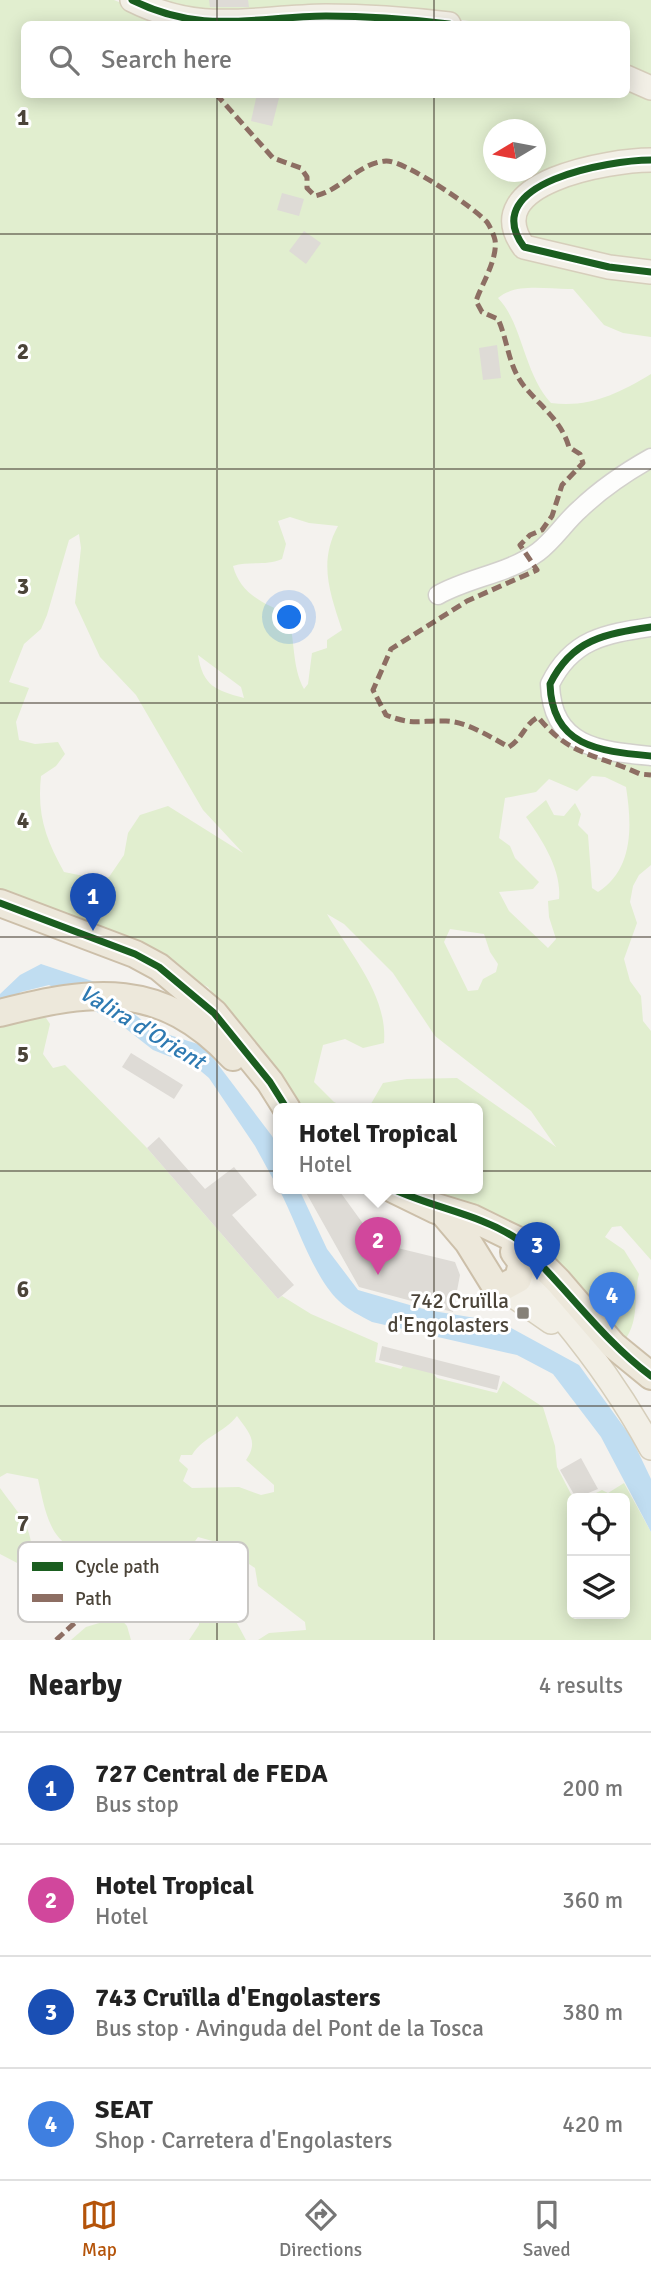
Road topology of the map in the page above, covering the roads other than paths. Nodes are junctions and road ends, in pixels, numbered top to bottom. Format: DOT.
graph roads {
  1 [pos="132,0"];
  2 [pos="200,21"];
  3 [pos="252,21"];
  4 [pos="403,21"];
  5 [pos="630,79"];
  6 [pos="651,88"];
  7 [pos="651,160"];
  8 [pos="651,272"];
  9 [pos="651,458"];
  10 [pos="438,595"];
  11 [pos="651,627"];
  12 [pos="651,756"];
  13 [pos="0,903"];
  14 [pos="0,1013"];
  15 [pos="278,1103"];
  16 [pos="281,1103"];
  17 [pos="403,1194"];
  18 [pos="434,1209"];
  19 [pos="525,1261"];
  20 [pos="491,1276"];
  21 [pos="577,1339"];
  22 [pos="651,1376"];
  23 [pos="651,1448"];
  1 -- 2 [label="main road"];
  3 -- 4 [label="main road"];
  5 -- 6 [label="main road"];
  7 -- 8 [label="main road"];
  9 -- 10 [label="street"];
  11 -- 12 [label="street"];
  13 -- 16 [label="highway"];
  14 -- 15 [label="highway"];
  17 -- 18 [label="highway"];
  18 -- 19 [label="highway"];
  18 -- 20 [label="highway"];
  19 -- 20 [label="highway"];
  19 -- 21 [label="main road"];
  19 -- 22 [label="highway"];
  20 -- 21 [label="main road"];
  21 -- 23 [label="main road"];
}
